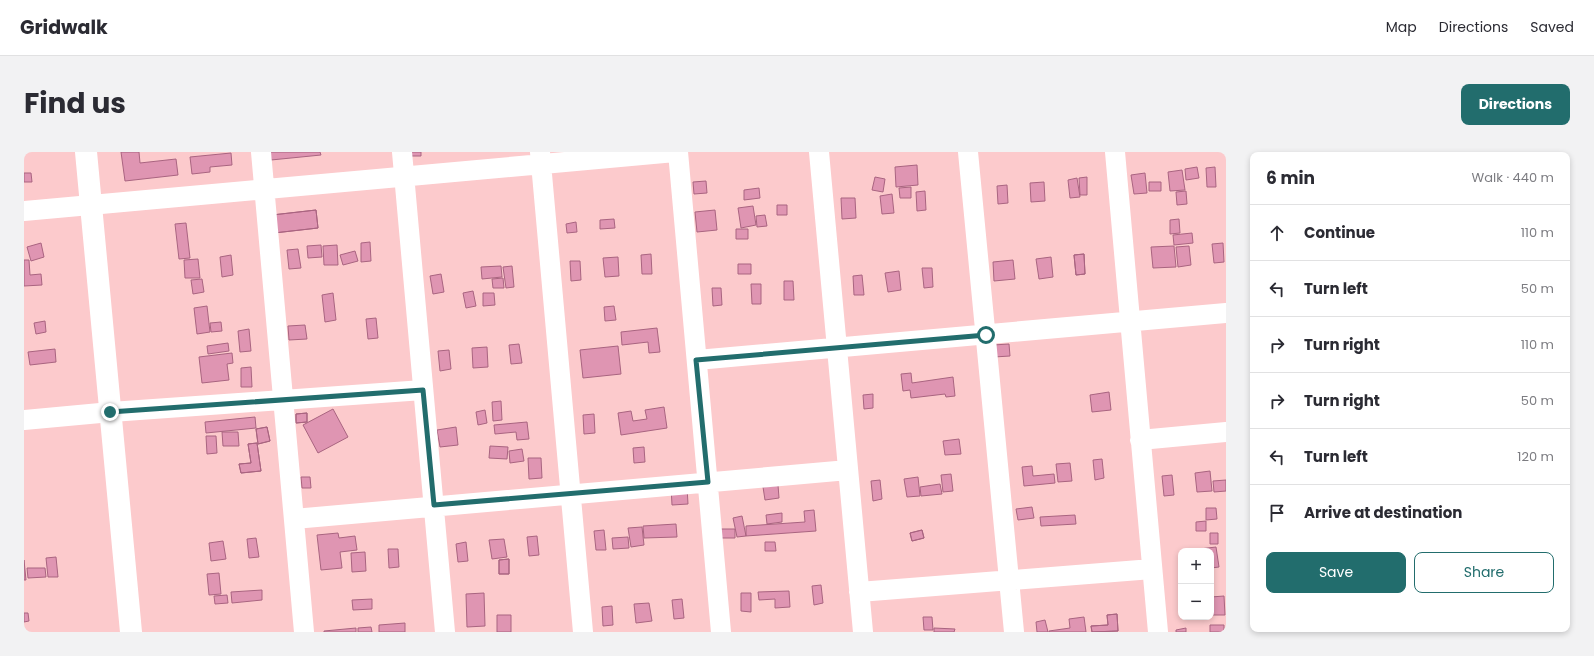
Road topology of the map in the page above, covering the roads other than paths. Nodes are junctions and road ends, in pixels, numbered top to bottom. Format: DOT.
graph roads {
  1 [pos="86,152"];
  2 [pos="261,152"];
  3 [pos="402,152"];
  4 [pos="677,152"];
  5 [pos="819,152"];
  6 [pos="968,152"];
  7 [pos="1115,152"];
  8 [pos="540,158"];
  9 [pos="404,176"];
  10 [pos="264,189"];
  11 [pos="90,204"];
  12 [pos="24,211"];
  13 [pos="1226,313"];
  14 [pos="1130,322"];
  15 [pos="986,335"];
  16 [pos="837,348"];
  17 [pos="696,360"];
  18 [pos="423,390"];
  19 [pos="283,399"];
  20 [pos="110,412"];
  21 [pos="24,420"];
  22 [pos="1226,432"];
  23 [pos="1140,440"];
  24 [pos="848,470"];
  25 [pos="708,482"];
  26 [pos="571,494"];
  27 [pos="434,505"];
  28 [pos="294,519"];
  29 [pos="1152,569"];
  30 [pos="1009,581"];
  31 [pos="859,592"];
  32 [pos="131,632"];
  33 [pos="304,632"];
  34 [pos="445,632"];
  35 [pos="583,632"];
  36 [pos="721,632"];
  37 [pos="862,632"];
  38 [pos="1014,632"];
  39 [pos="1158,632"];
  1 -- 11 [label="street"];
  2 -- 10 [label="street"];
  3 -- 9 [label="street"];
  4 -- 8 [label="street"];
  4 -- 17 [label="street"];
  5 -- 16 [label="street"];
  6 -- 15 [label="street"];
  7 -- 14 [label="street"];
  8 -- 9 [label="street"];
  8 -- 26 [label="street"];
  9 -- 10 [label="street"];
  9 -- 18 [label="street"];
  10 -- 11 [label="street"];
  10 -- 19 [label="street"];
  11 -- 12 [label="street"];
  11 -- 20 [label="street"];
  13 -- 14 [label="street"];
  14 -- 15 [label="street"];
  14 -- 23 [label="street"];
  15 -- 16 [label="street"];
  15 -- 30 [label="street"];
  16 -- 17 [label="street"];
  16 -- 24 [label="street"];
  17 -- 25 [label="street"];
  18 -- 19 [label="street"];
  18 -- 27 [label="street"];
  19 -- 20 [label="street"];
  19 -- 28 [label="street"];
  20 -- 21 [label="street"];
  20 -- 32 [label="street"];
  22 -- 23 [label="street"];
  23 -- 29 [label="street"];
  24 -- 25 [label="street"];
  24 -- 31 [label="street"];
  25 -- 26 [label="street"];
  25 -- 36 [label="street"];
  26 -- 27 [label="street"];
  26 -- 35 [label="street"];
  27 -- 28 [label="street"];
  27 -- 34 [label="street"];
  28 -- 33 [label="street"];
  29 -- 30 [label="street"];
  29 -- 39 [label="street"];
  30 -- 31 [label="street"];
  30 -- 38 [label="street"];
  31 -- 37 [label="street"];
}
